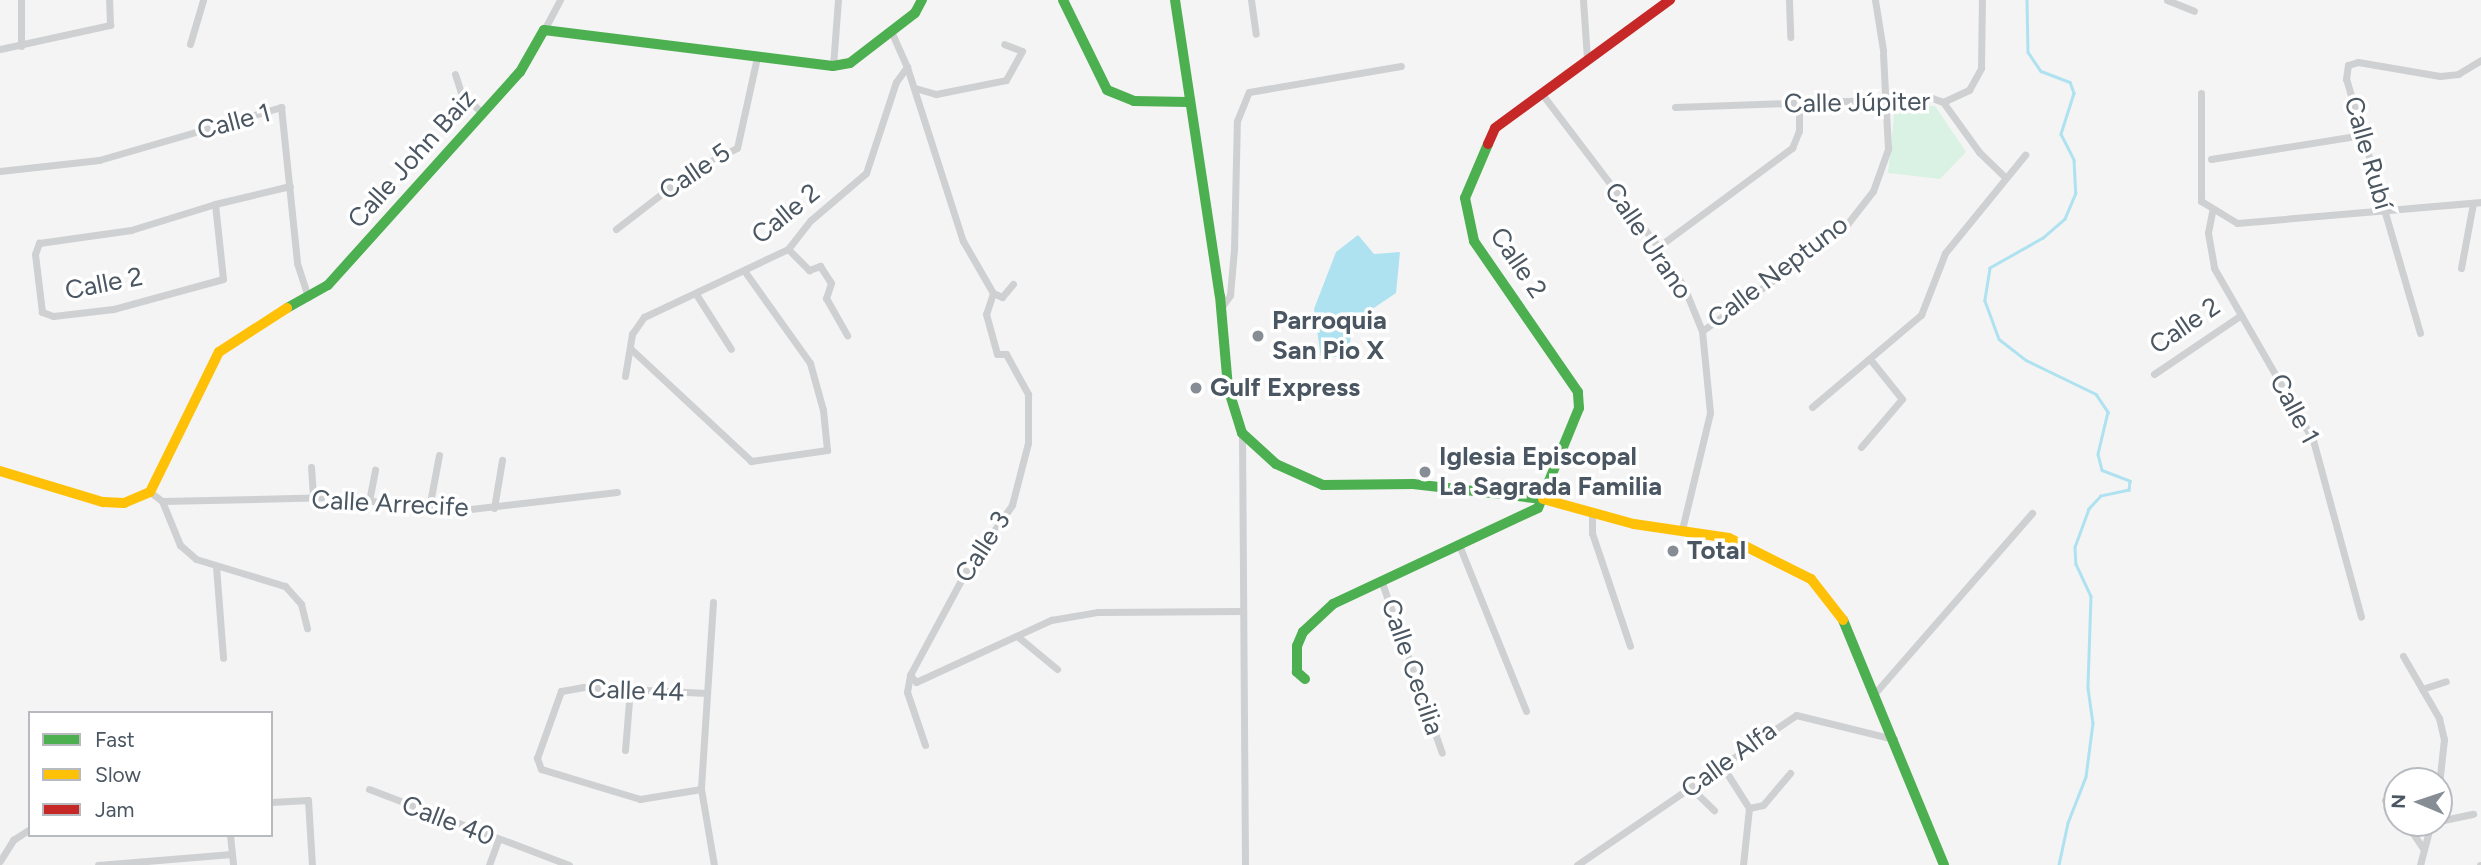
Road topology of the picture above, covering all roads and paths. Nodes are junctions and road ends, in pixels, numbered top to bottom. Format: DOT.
graph roads {
  1 [pos="20,0"];
  2 [pos="109,0"];
  3 [pos="203,0"];
  4 [pos="560,0"];
  5 [pos="838,0"];
  6 [pos="922,0"];
  7 [pos="1063,0"];
  8 [pos="1175,0"];
  9 [pos="1251,0"];
  10 [pos="1583,0"];
  11 [pos="1670,0"];
  12 [pos="1789,0"];
  13 [pos="1875,0"];
  14 [pos="1982,0"];
  15 [pos="2168,0"];
  16 [pos="2194,11"];
  17 [pos="544,30"];
  18 [pos="891,31"];
  19 [pos="1256,34"];
  20 [pos="1790,37"];
  21 [pos="191,44"];
  22 [pos="1004,44"];
  23 [pos="21,46"];
  24 [pos="0,49"];
  25 [pos="757,57"];
  26 [pos="1587,59"];
  27 [pos="2481,60"];
  28 [pos="833,66"];
  29 [pos="1401,66"];
  30 [pos="907,67"];
  31 [pos="455,74"];
  32 [pos="915,89"];
  33 [pos="1542,93"];
  34 [pos="2201,93"];
  35 [pos="1888,99"];
  36 [pos="1188,102"];
  37 [pos="1799,102"];
  38 [pos="1943,102"];
  39 [pos="1675,107"];
  40 [pos="483,114"];
  41 [pos="2362,135"];
  42 [pos="2025,155"];
  43 [pos="2211,159"];
  44 [pos="0,171"];
  45 [pos="2003,175"];
  46 [pos="290,186"];
  47 [pos="2477,202"];
  48 [pos="215,204"];
  49 [pos="2385,211"];
  50 [pos="2212,212"];
  51 [pos="616,229"];
  52 [pos="1658,247"];
  53 [pos="788,249"];
  54 [pos="2461,268"];
  55 [pos="746,272"];
  56 [pos="1013,284"];
  57 [pos="993,293"];
  58 [pos="696,294"];
  59 [pos="308,297"];
  60 [pos="1221,309"];
  61 [pos="2241,315"];
  62 [pos="1702,331"];
  63 [pos="2420,333"];
  64 [pos="847,335"];
  65 [pos="731,349"];
  66 [pos="632,350"];
  67 [pos="1870,359"];
  68 [pos="2154,374"];
  69 [pos="625,376"];
  70 [pos="1812,407"];
  71 [pos="1242,433"];
  72 [pos="1861,447"];
  73 [pos="439,455"];
  74 [pos="502,460"];
  75 [pos="311,467"];
  76 [pos="375,470"];
  77 [pos="0,471"];
  78 [pos="150,492"];
  79 [pos="617,492"];
  80 [pos="313,498"];
  81 [pos="1546,499"];
  82 [pos="162,501"];
  83 [pos="369,501"];
  84 [pos="429,508"];
  85 [pos="494,508"];
  86 [pos="2032,513"];
  87 [pos="1592,514"];
  88 [pos="1682,530"];
  89 [pos="1459,545"];
  90 [pos="216,566"];
  91 [pos="1381,580"];
  92 [pos="713,602"];
  93 [pos="1243,611"];
  94 [pos="2361,617"];
  95 [pos="307,628"];
  96 [pos="1017,636"];
  97 [pos="1630,646"];
  98 [pos="2403,656"];
  99 [pos="222,658"];
  100 [pos="1057,670"];
  101 [pos="910,676"];
  102 [pos="1305,678"];
  103 [pos="2446,681"];
  104 [pos="630,689"];
  105 [pos="2422,689"];
  106 [pos="707,693"];
  107 [pos="1875,693"];
  108 [pos="1526,711"];
  109 [pos="1896,739"];
  110 [pos="925,746"];
  111 [pos="625,750"];
  112 [pos="1442,753"];
  113 [pos="1723,767"];
  114 [pos="2441,767"];
  115 [pos="1790,773"];
  116 [pos="1691,788"];
  117 [pos="369,789"];
  118 [pos="701,789"];
  119 [pos="273,802"];
  120 [pos="1749,808"];
  121 [pos="1714,810"];
  122 [pos="2473,814"];
  123 [pos="2453,818"];
  124 [pos="28,830"];
  125 [pos="230,837"];
  126 [pos="2416,837"];
  127 [pos="2427,837"];
  128 [pos="498,840"];
  129 [pos="2423,848"];
  130 [pos="232,854"];
  131 [pos="0,861"];
  132 [pos="98,865"];
  133 [pos="233,865"];
  134 [pos="312,865"];
  135 [pos="489,865"];
  136 [pos="569,865"];
  137 [pos="714,865"];
  138 [pos="1245,865"];
  139 [pos="1577,865"];
  140 [pos="1743,865"];
  141 [pos="1944,865"];
  142 [pos="2420,865"];
  1 -- 23 [label="street"];
  2 -- 23 [label="street"];
  3 -- 21 [label="street"];
  4 -- 17 [label="street"];
  5 -- 28 [label="street"];
  6 -- 18 [label="street"];
  7 -- 36 [label="street"];
  8 -- 36 [label="street"];
  9 -- 19 [label="street"];
  10 -- 26 [label="street"];
  11 -- 26 [label="street, Calle 2"];
  12 -- 20 [label="street"];
  13 -- 35 [label="street, Calle Neptuno"];
  14 -- 38 [label="street"];
  15 -- 16 [label="street"];
  17 -- 25 [label="street"];
  17 -- 40 [label="street, Calle John Baiz"];
  18 -- 28 [label="street"];
  18 -- 30 [label="street"];
  22 -- 32 [label="street"];
  23 -- 24 [label="street"];
  25 -- 28 [label="street"];
  25 -- 51 [label="street, Calle 5"];
  26 -- 33 [label="street, Calle 2"];
  27 -- 41 [label="street, Calle Rubí"];
  29 -- 60 [label="street"];
  30 -- 32 [label="street"];
  30 -- 53 [label="street, Calle 2"];
  31 -- 40 [label="street"];
  32 -- 57 [label="street"];
  33 -- 52 [label="street, Calle Urano"];
  33 -- 81 [label="street, Calle 2"];
  34 -- 50 [label="street"];
  35 -- 37 [label="street, Calle Júpiter"];
  35 -- 38 [label="street, Calle Júpiter"];
  35 -- 62 [label="street, Calle Neptuno"];
  36 -- 60 [label="street"];
  37 -- 39 [label="street, Calle Júpiter"];
  37 -- 52 [label="street"];
  38 -- 45 [label="street, Calle Júpiter"];
  40 -- 59 [label="street, Calle John Baiz"];
  41 -- 43 [label="street"];
  41 -- 49 [label="street, Calle Rubí"];
  42 -- 45 [label="street"];
  44 -- 46 [label="street, Calle 1"];
  45 -- 67 [label="street"];
  46 -- 48 [label="street, Calle 2"];
  46 -- 59 [label="street, Calle 1"];
  47 -- 49 [label="street"];
  47 -- 54 [label="street"];
  48 -- 48 [label="street, Calle 2"];
  49 -- 50 [label="street"];
  49 -- 63 [label="street, Calle Rubí"];
  50 -- 61 [label="street, Calle 1"];
  52 -- 62 [label="street, Calle Urano"];
  53 -- 55 [label="street, Calle 2"];
  53 -- 64 [label="street"];
  55 -- 58 [label="street, Calle 2"];
  55 -- 66 [label="street"];
  56 -- 57 [label="street"];
  57 -- 101 [label="street, Calle 3"];
  58 -- 65 [label="street"];
  58 -- 66 [label="street, Calle 2"];
  59 -- 78 [label="street, Calle John Baiz"];
  60 -- 71 [label="street"];
  61 -- 68 [label="street, Calle 2"];
  61 -- 94 [label="street, Calle 1"];
  62 -- 88 [label="street, Calle Urano"];
  66 -- 69 [label="street, Calle 2"];
  67 -- 70 [label="street"];
  67 -- 72 [label="street"];
  71 -- 81 [label="street"];
  71 -- 93 [label="street"];
  73 -- 84 [label="street"];
  74 -- 85 [label="street"];
  75 -- 80 [label="street"];
  76 -- 83 [label="street"];
  77 -- 78 [label="street"];
  78 -- 82 [label="street"];
  79 -- 85 [label="street, Calle Arrecife"];
  80 -- 82 [label="street, Calle Arrecife"];
  80 -- 83 [label="street, Calle Arrecife"];
  81 -- 87 [label="street"];
  81 -- 89 [label="street"];
  82 -- 90 [label="street"];
  83 -- 84 [label="street, Calle Arrecife"];
  84 -- 85 [label="street, Calle Arrecife"];
  86 -- 107 [label="street"];
  87 -- 88 [label="street"];
  87 -- 97 [label="street"];
  88 -- 107 [label="street"];
  89 -- 91 [label="street"];
  89 -- 108 [label="street"];
  90 -- 95 [label="street"];
  90 -- 99 [label="street"];
  91 -- 102 [label="street"];
  91 -- 112 [label="street, Calle Cecilia"];
  92 -- 106 [label="street"];
  93 -- 96 [label="street"];
  93 -- 138 [label="street"];
  96 -- 100 [label="street"];
  96 -- 101 [label="street"];
  98 -- 105 [label="street"];
  101 -- 110 [label="street"];
  103 -- 105 [label="street"];
  104 -- 106 [label="street, Calle 44"];
  104 -- 111 [label="street"];
  104 -- 118 [label="street, Calle 44"];
  105 -- 114 [label="street"];
  106 -- 118 [label="street"];
  107 -- 109 [label="street"];
  109 -- 113 [label="street, Calle Alfa"];
  109 -- 141 [label="street"];
  113 -- 116 [label="street, Calle Alfa"];
  113 -- 120 [label="street"];
  115 -- 120 [label="street"];
  116 -- 121 [label="street"];
  116 -- 139 [label="street, Calle Alfa"];
  117 -- 128 [label="street, Calle 40"];
  118 -- 137 [label="street"];
  119 -- 134 [label="street"];
  120 -- 140 [label="street"];
  122 -- 123 [label="street"];
  124 -- 131 [label="street"];
  125 -- 130 [label="street"];
  126 -- 129 [label="street"];
  127 -- 129 [label="street"];
  128 -- 135 [label="street"];
  128 -- 136 [label="street, Calle 40"];
  129 -- 142 [label="street"];
  130 -- 132 [label="street"];
  130 -- 133 [label="street"];
}
